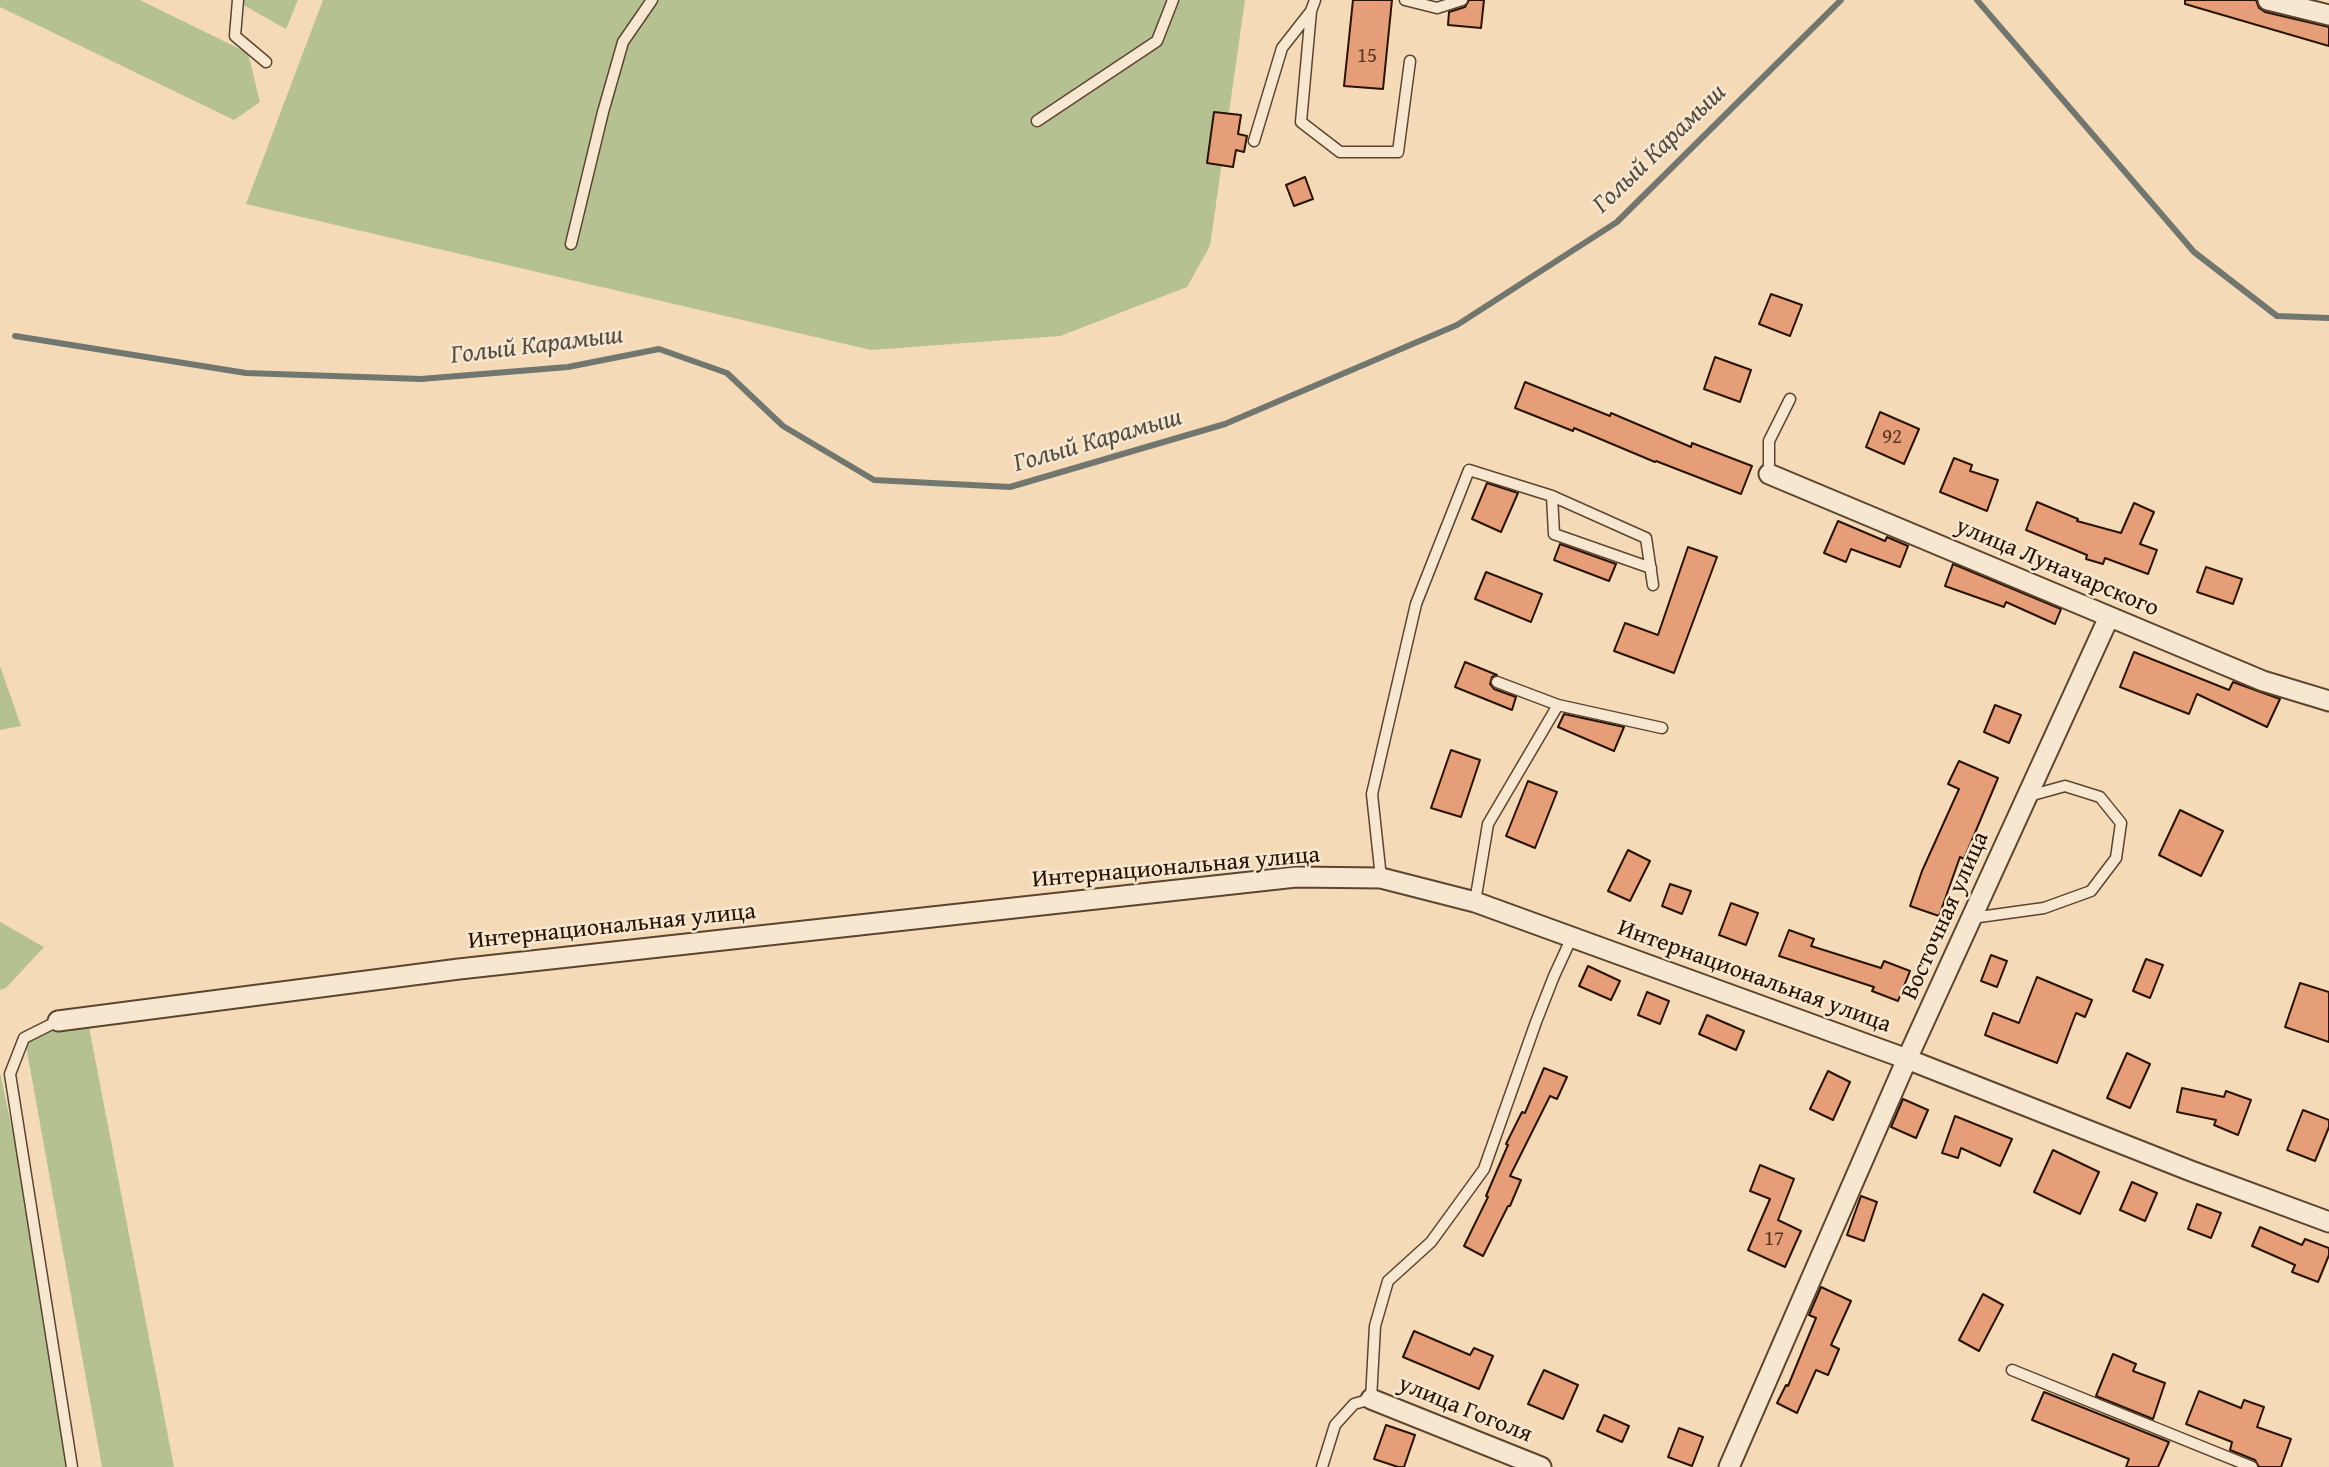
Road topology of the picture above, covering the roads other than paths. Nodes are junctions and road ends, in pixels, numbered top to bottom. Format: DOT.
graph roads {
  1 [pos="238,0"];
  2 [pos="652,0"];
  3 [pos="1173,0"];
  4 [pos="1315,0"];
  5 [pos="1405,0"];
  6 [pos="1462,0"];
  7 [pos="2269,0"];
  8 [pos="1311,11"];
  9 [pos="2329,15"];
  10 [pos="1410,61"];
  11 [pos="266,62"];
  12 [pos="1037,121"];
  13 [pos="1254,141"];
  14 [pos="571,244"];
  15 [pos="1790,399"];
  16 [pos="1769,474"];
  17 [pos="1552,496"];
  18 [pos="1651,568"];
  19 [pos="1653,585"];
  20 [pos="2109,617"];
  21 [pos="1497,682"];
  22 [pos="2329,701"];
  23 [pos="1558,705"];
  24 [pos="1662,729"];
  25 [pos="2027,797"];
  26 [pos="1381,878"];
  27 [pos="1475,902"];
  28 [pos="1971,918"];
  29 [pos="1572,937"];
  30 [pos="58,1021"];
  31 [pos="1907,1059"];
  32 [pos="2329,1222"];
  33 [pos="2011,1370"];
  34 [pos="1371,1399"];
  35 [pos="70,1466"];
  36 [pos="1322,1467"];
  37 [pos="1541,1467"];
  38 [pos="1728,1467"];
  39 [pos="2252,1467"];
  1 -- 11 [label="lane"];
  2 -- 14 [label="lane"];
  3 -- 12 [label="lane"];
  4 -- 8 [label="lane"];
  5 -- 6 [label="lane"];
  7 -- 9 [label="street"];
  8 -- 10 [label="lane"];
  8 -- 13 [label="lane"];
  15 -- 16 [label="lane"];
  16 -- 20 [label="street, улица Луначарского"];
  17 -- 18 [label="lane"];
  17 -- 18 [label="lane"];
  17 -- 26 [label="lane"];
  18 -- 19 [label="lane"];
  20 -- 22 [label="street, улица Луначарского"];
  20 -- 25 [label="street, Восточная улица"];
  21 -- 23 [label="lane"];
  23 -- 24 [label="lane"];
  23 -- 27 [label="lane"];
  25 -- 28 [label="street, Восточная улица"];
  25 -- 28 [label="lane"];
  26 -- 27 [label="street, Интернациональная улица"];
  26 -- 30 [label="street, Интернациональная улица"];
  27 -- 29 [label="street, Интернациональная улица"];
  28 -- 31 [label="street, Восточная улица"];
  29 -- 31 [label="street, Интернациональная улица"];
  29 -- 34 [label="lane"];
  30 -- 35 [label="lane"];
  31 -- 32 [label="street, Интернациональная улица"];
  31 -- 38 [label="street, Восточная улица"];
  33 -- 39 [label="lane"];
  34 -- 36 [label="lane"];
  34 -- 37 [label="street, улица Гоголя"];
}
